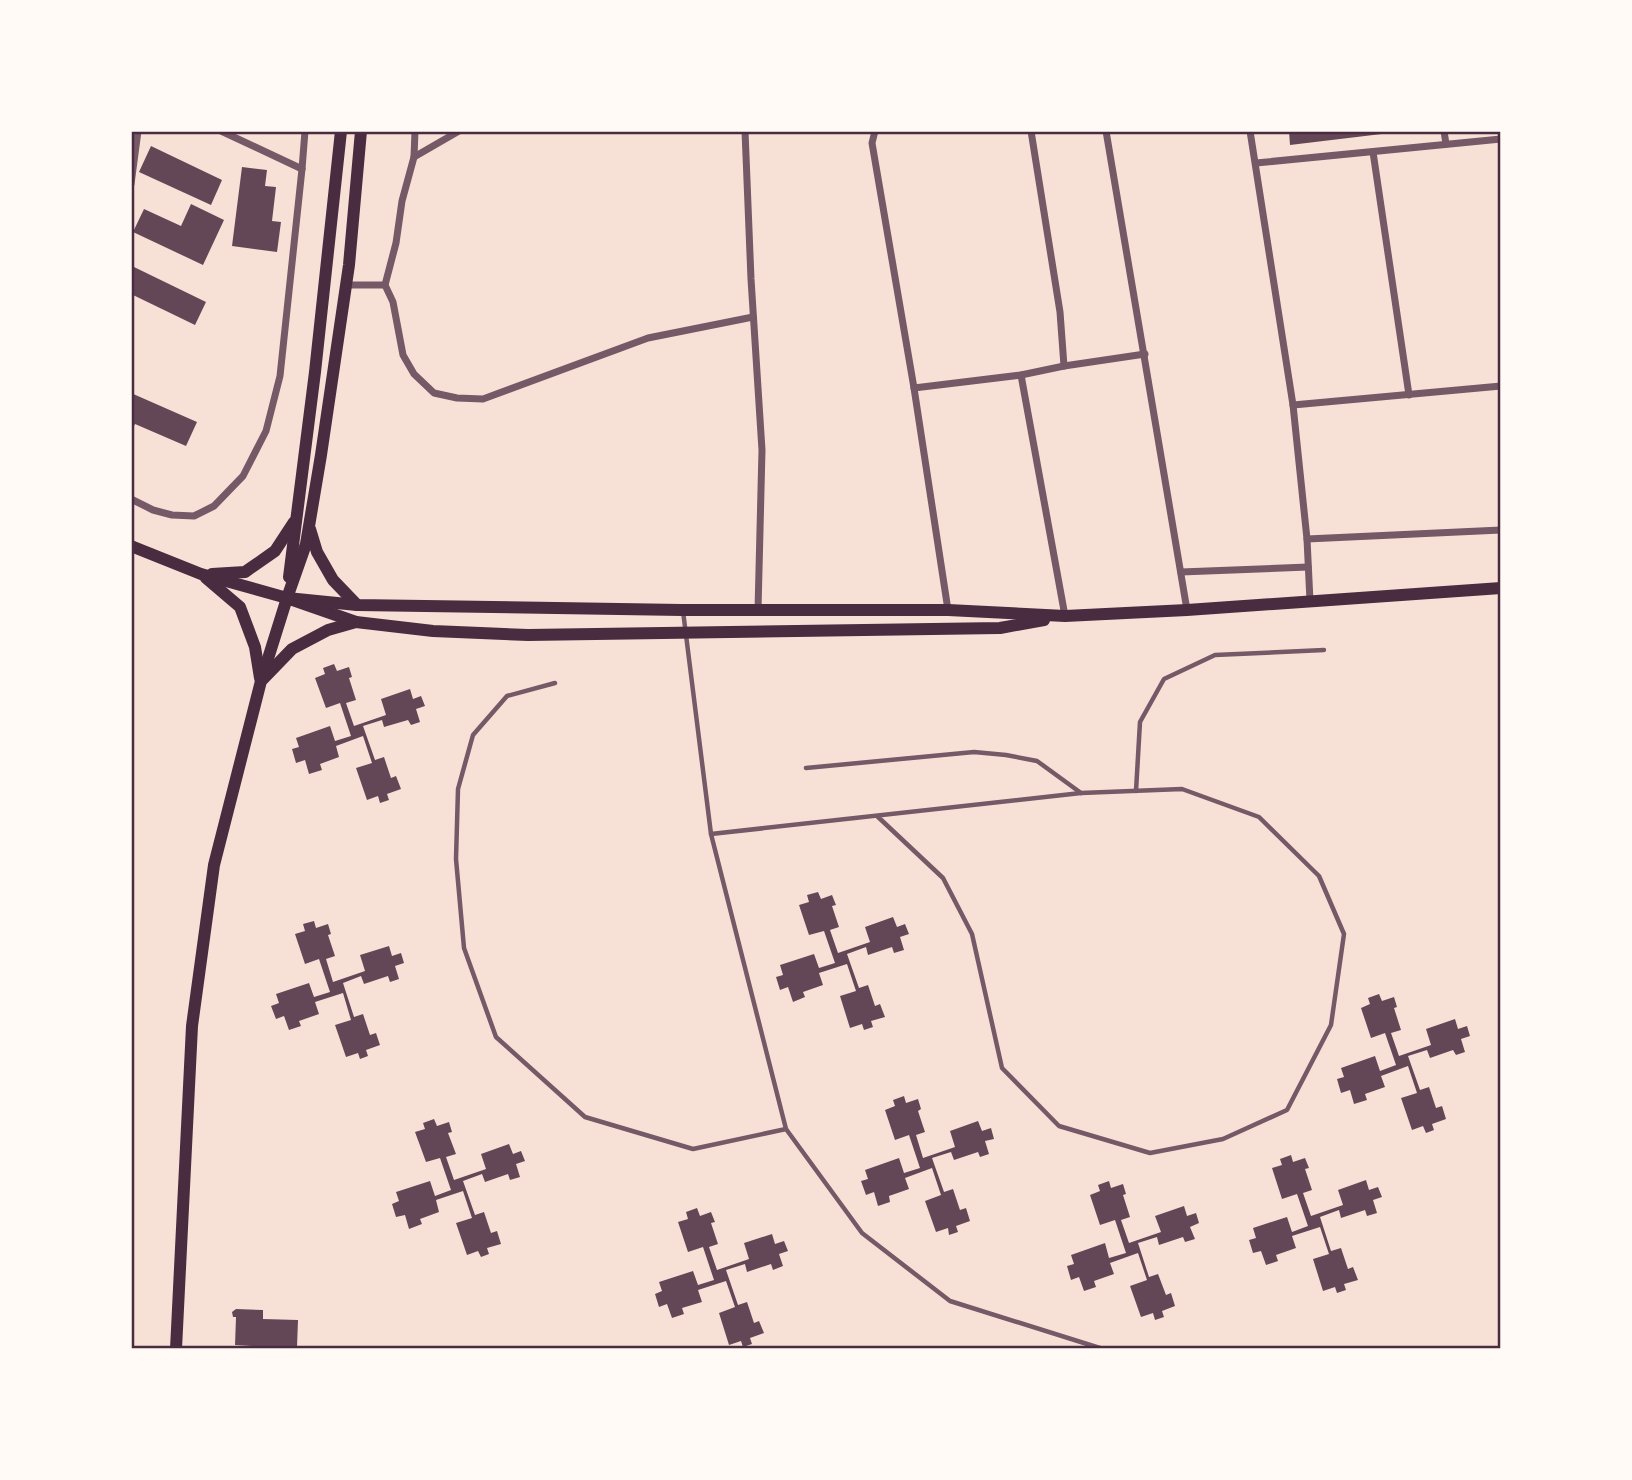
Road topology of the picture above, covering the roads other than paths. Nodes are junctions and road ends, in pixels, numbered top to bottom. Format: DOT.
graph roads {
  1 [pos="138,131"];
  2 [pos="221,131"];
  3 [pos="305,131"];
  4 [pos="341,131"];
  5 [pos="361,131"];
  6 [pos="415,131"];
  7 [pos="459,131"];
  8 [pos="745,131"];
  9 [pos="875,131"];
  10 [pos="1031,131"];
  11 [pos="1106,131"];
  12 [pos="1250,131"];
  13 [pos="1444,131"];
  14 [pos="1501,139"];
  15 [pos="1446,144"];
  16 [pos="1373,152"];
  17 [pos="414,157"];
  18 [pos="1256,163"];
  19 [pos="302,169"];
  20 [pos="131,184"];
  21 [pos="345,285"];
  22 [pos="385,285"];
  23 [pos="753,317"];
  24 [pos="1145,354"];
  25 [pos="1064,366"];
  26 [pos="1021,374"];
  27 [pos="1501,386"];
  28 [pos="914,388"];
  29 [pos="1409,395"];
  30 [pos="1293,405"];
  31 [pos="131,499"];
  32 [pos="296,520"];
  33 [pos="309,525"];
  34 [pos="1501,530"];
  35 [pos="1307,539"];
  36 [pos="131,546"];
  37 [pos="1308,566"];
  38 [pos="1181,572"];
  39 [pos="201,574"];
  40 [pos="1501,589"];
  41 [pos="287,598"];
  42 [pos="1310,601"];
  43 [pos="357,605"];
  44 [pos="682,610"];
  45 [pos="758,610"];
  46 [pos="948,610"];
  47 [pos="1187,610"];
  48 [pos="1065,616"];
  49 [pos="356,622"];
  50 [pos="686,634"];
  51 [pos="1324,650"];
  52 [pos="261,681"];
  53 [pos="555,683"];
  54 [pos="807,768"];
  55 [pos="1136,791"];
  56 [pos="1081,793"];
  57 [pos="877,816"];
  58 [pos="711,834"];
  59 [pos="786,1129"];
  60 [pos="176,1349"];
  61 [pos="1103,1349"];
  1 -- 20 [label="street"];
  2 -- 19 [label="street"];
  3 -- 19 [label="street"];
  4 -- 32 [label="main road"];
  5 -- 21 [label="main road"];
  6 -- 17 [label="street"];
  7 -- 17 [label="street"];
  8 -- 23 [label="street"];
  9 -- 28 [label="street"];
  10 -- 25 [label="street"];
  11 -- 24 [label="street"];
  12 -- 18 [label="street"];
  13 -- 15 [label="street"];
  14 -- 15 [label="street"];
  15 -- 16 [label="street"];
  16 -- 18 [label="street"];
  16 -- 29 [label="street"];
  17 -- 22 [label="street"];
  18 -- 30 [label="street"];
  19 -- 31 [label="street"];
  21 -- 22 [label="street"];
  21 -- 33 [label="main road"];
  22 -- 23 [label="street"];
  23 -- 45 [label="street"];
  24 -- 25 [label="street"];
  24 -- 38 [label="street"];
  25 -- 26 [label="street"];
  26 -- 28 [label="street"];
  26 -- 48 [label="street"];
  27 -- 29 [label="street"];
  28 -- 46 [label="street"];
  29 -- 30 [label="street"];
  30 -- 35 [label="street"];
  32 -- 39 [label="main road"];
  32 -- 41 [label="main road"];
  33 -- 41 [label="main road"];
  33 -- 43 [label="main road"];
  34 -- 35 [label="street"];
  35 -- 37 [label="street"];
  36 -- 39 [label="main road"];
  37 -- 38 [label="street"];
  37 -- 42 [label="street"];
  38 -- 47 [label="street"];
  39 -- 41 [label="main road"];
  39 -- 52 [label="main road"];
  40 -- 42 [label="main road"];
  41 -- 43 [label="main road"];
  41 -- 49 [label="main road"];
  41 -- 52 [label="main road"];
  42 -- 47 [label="main road"];
  43 -- 44 [label="main road"];
  44 -- 45 [label="main road"];
  44 -- 50 [label="lane"];
  45 -- 46 [label="main road"];
  46 -- 48 [label="main road"];
  47 -- 48 [label="main road"];
  48 -- 50 [label="main road"];
  49 -- 50 [label="main road"];
  49 -- 52 [label="main road"];
  50 -- 58 [label="lane"];
  51 -- 55 [label="lane"];
  52 -- 60 [label="main road"];
  53 -- 59 [label="lane"];
  54 -- 56 [label="lane"];
  55 -- 56 [label="lane"];
  55 -- 57 [label="lane"];
  56 -- 57 [label="lane"];
  57 -- 58 [label="lane"];
  58 -- 59 [label="lane"];
  59 -- 61 [label="lane"];
}
